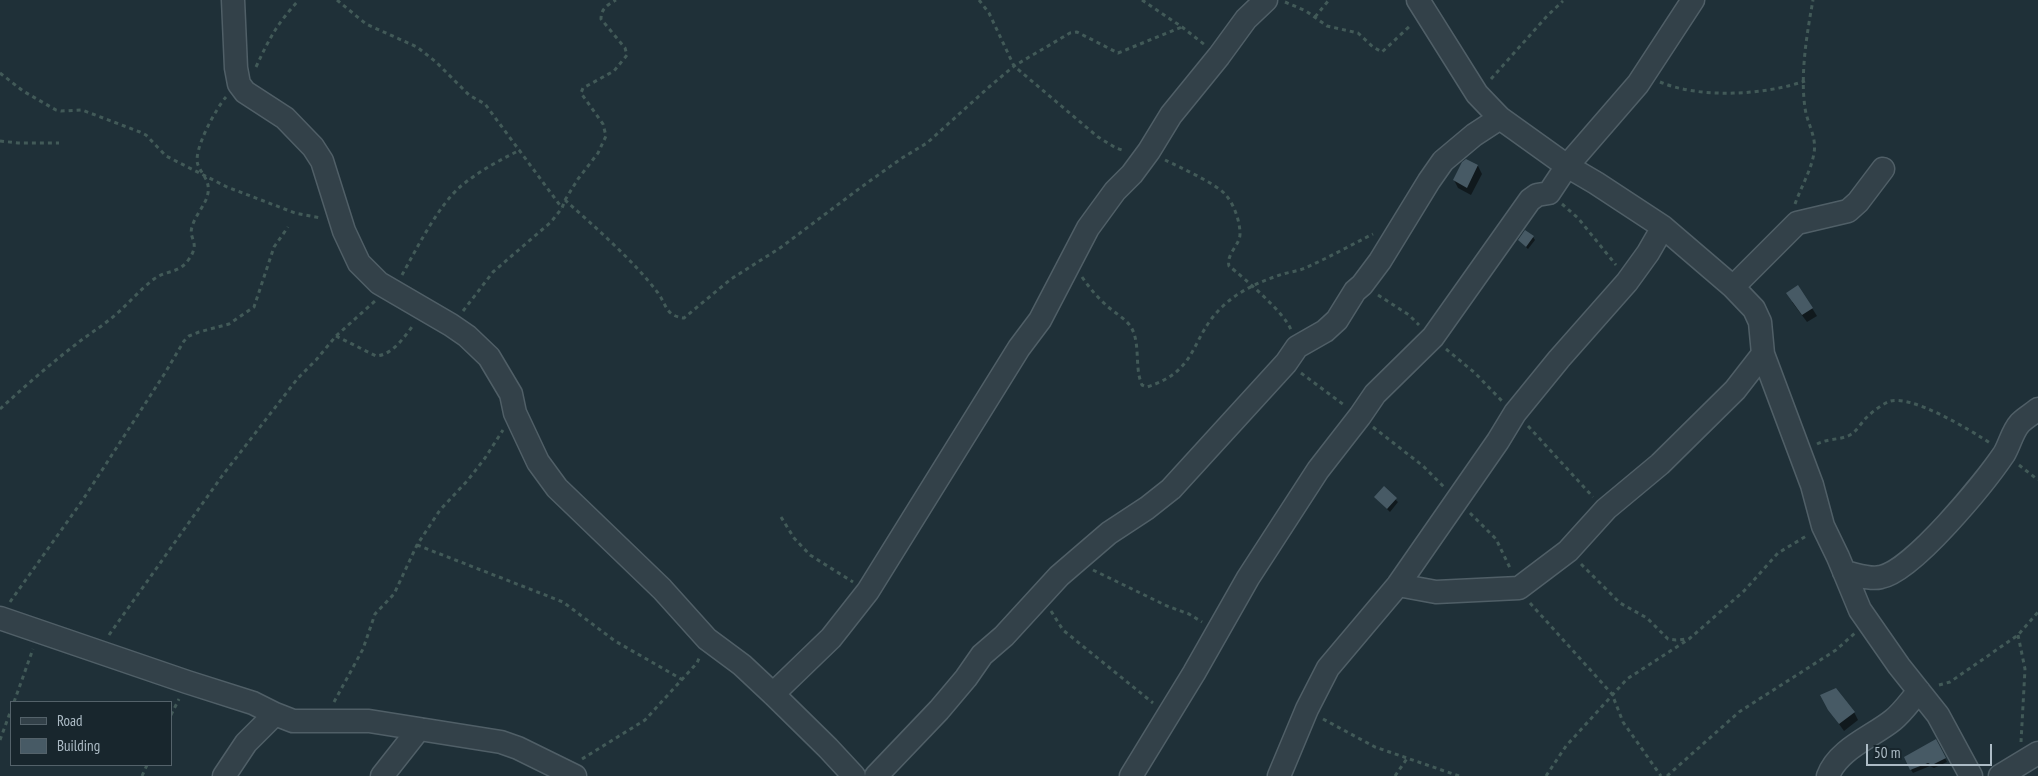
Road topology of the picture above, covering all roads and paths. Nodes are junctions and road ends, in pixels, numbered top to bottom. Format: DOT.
graph roads {
  1 [pos="233,0"];
  2 [pos="299,0"];
  3 [pos="336,0"];
  4 [pos="616,0"];
  5 [pos="979,0"];
  6 [pos="1143,0"];
  7 [pos="1266,0"];
  8 [pos="1279,0"];
  9 [pos="1329,0"];
  10 [pos="1693,0"];
  11 [pos="1813,0"];
  12 [pos="1563,1"];
  13 [pos="1422,6"];
  14 [pos="1315,17"];
  15 [pos="1182,27"];
  16 [pos="1219,56"];
  17 [pos="1014,66"];
  18 [pos="0,73"];
  19 [pos="1644,74"];
  20 [pos="1805,81"];
  21 [pos="242,88"];
  22 [pos="1477,94"];
  23 [pos="1500,118"];
  24 [pos="0,142"];
  25 [pos="59,142"];
  26 [pos="520,150"];
  27 [pos="1150,151"];
  28 [pos="1568,166"];
  29 [pos="1884,169"];
  30 [pos="205,176"];
  31 [pos="1549,193"];
  32 [pos="565,200"];
  33 [pos="562,208"];
  34 [pos="341,221"];
  35 [pos="288,227"];
  36 [pos="1663,228"];
  37 [pos="1380,229"];
  38 [pos="1790,229"];
  39 [pos="1074,254"];
  40 [pos="1627,282"];
  41 [pos="1362,285"];
  42 [pos="1250,286"];
  43 [pos="1733,287"];
  44 [pos="393,291"];
  45 [pos="425,310"];
  46 [pos="451,325"];
  47 [pos="336,336"];
  48 [pos="1433,337"];
  49 [pos="1297,347"];
  50 [pos="1763,354"];
  51 [pos="0,409"];
  52 [pos="2038,410"];
  53 [pos="1515,412"];
  54 [pos="515,413"];
  55 [pos="1800,452"];
  56 [pos="2004,453"];
  57 [pos="1457,500"];
  58 [pos="1606,510"];
  59 [pos="781,517"];
  60 [pos="1823,526"];
  61 [pos="417,545"];
  62 [pos="1568,551"];
  63 [pos="1075,560"];
  64 [pos="1844,572"];
  65 [pos="1398,585"];
  66 [pos="1519,588"];
  67 [pos="868,591"];
  68 [pos="1045,591"];
  69 [pos="2038,612"];
  70 [pos="3,614"];
  71 [pos="1868,621"];
  72 [pos="39,632"];
  73 [pos="1217,632"];
  74 [pos="2018,635"];
  75 [pos="707,639"];
  76 [pos="1689,639"];
  77 [pos="97,652"];
  78 [pos="683,680"];
  79 [pos="1919,691"];
  80 [pos="773,694"];
  81 [pos="1612,694"];
  82 [pos="14,701"];
  83 [pos="1307,710"];
  84 [pos="10,713"];
  85 [pos="275,714"];
  86 [pos="1168,714"];
  87 [pos="324,721"];
  88 [pos="419,729"];
  89 [pos="0,740"];
  90 [pos="2038,753"];
  91 [pos="1408,757"];
  92 [pos="2009,770"];
  93 [pos="569,773"];
  94 [pos="224,776"];
  95 [pos="382,776"];
  96 [pos="854,776"];
  97 [pos="876,776"];
  98 [pos="1131,776"];
  99 [pos="1279,776"];
  100 [pos="1395,776"];
  101 [pos="1459,776"];
  102 [pos="1546,776"];
  103 [pos="1661,776"];
  104 [pos="1667,776"];
  105 [pos="1828,776"];
  106 [pos="1972,776"];
  1 -- 21 [label="street"];
  2 -- 21 [label="path"];
  3 -- 26 [label="path"];
  4 -- 32 [label="path"];
  5 -- 17 [label="path"];
  6 -- 15 [label="path"];
  7 -- 16 [label="street"];
  8 -- 14 [label="path"];
  9 -- 14 [label="path"];
  10 -- 19 [label="street"];
  11 -- 20 [label="path"];
  12 -- 22 [label="path"];
  13 -- 14 [label="path"];
  13 -- 22 [label="street"];
  15 -- 16 [label="path"];
  15 -- 17 [label="path"];
  16 -- 27 [label="street"];
  17 -- 27 [label="path"];
  17 -- 32 [label="path"];
  18 -- 30 [label="path"];
  19 -- 20 [label="path"];
  19 -- 28 [label="street"];
  20 -- 38 [label="path"];
  21 -- 30 [label="path"];
  21 -- 34 [label="street"];
  22 -- 23 [label="street"];
  23 -- 28 [label="street"];
  23 -- 41 [label="street"];
  24 -- 25 [label="path"];
  26 -- 33 [label="path"];
  26 -- 44 [label="path"];
  27 -- 39 [label="street"];
  27 -- 42 [label="path"];
  28 -- 31 [label="street"];
  28 -- 36 [label="street"];
  29 -- 38 [label="street"];
  30 -- 34 [label="path"];
  30 -- 51 [label="path"];
  31 -- 40 [label="path"];
  31 -- 48 [label="street"];
  32 -- 33 [label="path"];
  33 -- 46 [label="path"];
  34 -- 44 [label="street"];
  35 -- 70 [label="path"];
  36 -- 40 [label="street"];
  36 -- 43 [label="street"];
  37 -- 42 [label="path"];
  38 -- 43 [label="street"];
  39 -- 42 [label="path"];
  39 -- 67 [label="street"];
  40 -- 53 [label="street"];
  41 -- 48 [label="path"];
  41 -- 49 [label="street"];
  42 -- 49 [label="path"];
  43 -- 50 [label="street"];
  44 -- 45 [label="street"];
  44 -- 47 [label="path"];
  45 -- 46 [label="street"];
  45 -- 47 [label="path"];
  46 -- 54 [label="street"];
  47 -- 77 [label="path"];
  48 -- 53 [label="path"];
  48 -- 73 [label="street"];
  49 -- 63 [label="street"];
  50 -- 55 [label="street"];
  50 -- 58 [label="street"];
  52 -- 56 [label="street"];
  53 -- 57 [label="street"];
  53 -- 58 [label="path"];
  54 -- 61 [label="path"];
  54 -- 75 [label="street"];
  55 -- 56 [label="path"];
  55 -- 60 [label="street"];
  56 -- 64 [label="street"];
  57 -- 65 [label="street"];
  57 -- 66 [label="path"];
  58 -- 62 [label="street"];
  59 -- 67 [label="path"];
  60 -- 64 [label="street"];
  60 -- 76 [label="path"];
  61 -- 78 [label="path"];
  61 -- 87 [label="path"];
  62 -- 66 [label="street"];
  62 -- 76 [label="path"];
  63 -- 68 [label="street"];
  63 -- 73 [label="path"];
  64 -- 71 [label="street"];
  65 -- 66 [label="street"];
  65 -- 83 [label="street"];
  66 -- 81 [label="path"];
  67 -- 80 [label="street"];
  68 -- 86 [label="path"];
  68 -- 97 [label="street"];
  69 -- 74 [label="path"];
  70 -- 72 [label="street"];
  71 -- 79 [label="street"];
  71 -- 104 [label="path"];
  72 -- 77 [label="street"];
  72 -- 82 [label="path"];
  73 -- 86 [label="street"];
  74 -- 79 [label="path"];
  74 -- 92 [label="path"];
  75 -- 78 [label="path"];
  75 -- 80 [label="street"];
  76 -- 81 [label="path"];
  77 -- 85 [label="street"];
  78 -- 93 [label="path"];
  79 -- 105 [label="street"];
  79 -- 106 [label="street"];
  80 -- 96 [label="street"];
  81 -- 102 [label="path"];
  81 -- 103 [label="path"];
  83 -- 91 [label="path"];
  83 -- 99 [label="street"];
  84 -- 89 [label="path"];
  85 -- 87 [label="street"];
  85 -- 94 [label="street"];
  86 -- 98 [label="street"];
  87 -- 88 [label="street"];
  88 -- 93 [label="street"];
  88 -- 95 [label="street"];
  90 -- 92 [label="street"];
  91 -- 100 [label="path"];
  91 -- 101 [label="path"];
}
